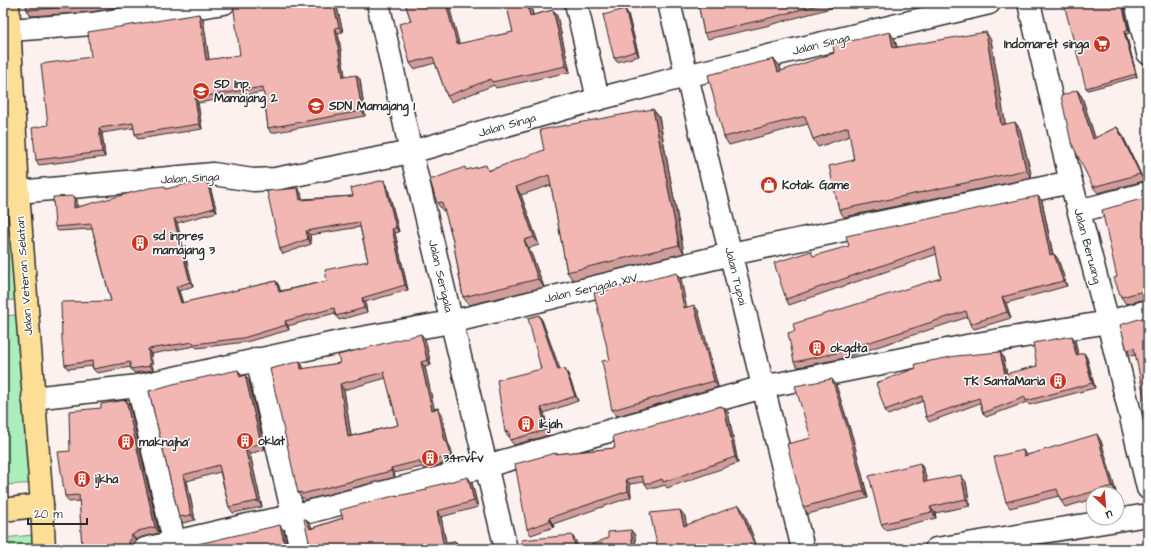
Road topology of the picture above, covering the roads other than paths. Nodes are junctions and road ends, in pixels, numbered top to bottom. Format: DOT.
graph roads {
  1 [pos="8,3"];
  2 [pos="224,3"];
  3 [pos="378,3"];
  4 [pos="576,3"];
  5 [pos="669,3"];
  6 [pos="989,3"];
  7 [pos="1029,3"];
  8 [pos="1136,3"];
  9 [pos="10,30"];
  10 [pos="1148,53"];
  11 [pos="686,76"];
  12 [pos="598,99"];
  13 [pos="412,152"];
  14 [pos="1071,182"];
  15 [pos="18,192"];
  16 [pos="1148,193"];
  17 [pos="1079,211"];
  18 [pos="731,254"];
  19 [pos="1148,311"];
  20 [pos="451,322"];
  21 [pos="1108,322"];
  22 [pos="257,359"];
  23 [pos="138,386"];
  24 [pos="763,387"];
  25 [pos="33,398"];
  26 [pos="486,466"];
  27 [pos="1148,488"];
  28 [pos="42,505"];
  29 [pos="3,510"];
  30 [pos="1148,515"];
  31 [pos="293,516"];
  32 [pos="176,546"];
  33 [pos="44,549"];
  34 [pos="145,549"];
  35 [pos="301,549"];
  36 [pos="506,549"];
  37 [pos="802,549"];
  38 [pos="936,549"];
  1 -- 9 [label="main road, Jalan Veteran Selatan"];
  2 -- 9 [label="street"];
  3 -- 13 [label="street, Jalan Serigala"];
  4 -- 12 [label="street"];
  5 -- 11 [label="street, Jalan Tupai"];
  6 -- 11 [label="street, Jalan Singa"];
  7 -- 14 [label="street, Jalan Beruang"];
  8 -- 10 [label="street"];
  9 -- 15 [label="main road, Jalan Veteran Selatan"];
  11 -- 12 [label="street, Jalan Singa"];
  11 -- 18 [label="street, Jalan Tupai"];
  12 -- 13 [label="street, Jalan Singa"];
  13 -- 15 [label="street, Jalan Singa"];
  13 -- 20 [label="street, Jalan Serigala"];
  14 -- 17 [label="street, Jalan Beruang"];
  14 -- 18 [label="street, Jalan Serigala XIV"];
  15 -- 25 [label="main road, Jalan Veteran Selatan"];
  16 -- 17 [label="street"];
  17 -- 21 [label="street, Jalan Beruang"];
  18 -- 20 [label="street, Jalan Serigala XIV"];
  18 -- 24 [label="street, Jalan Tupai"];
  19 -- 21 [label="street"];
  20 -- 22 [label="street, Jalan Serigala XIV"];
  20 -- 26 [label="street, Jalan Serigala"];
  21 -- 24 [label="street"];
  21 -- 27 [label="street, Jalan Beruang"];
  22 -- 23 [label="street, Jalan Serigala XIV"];
  22 -- 31 [label="street"];
  23 -- 25 [label="street, Jalan Serigala XIV"];
  23 -- 32 [label="street"];
  24 -- 26 [label="street"];
  24 -- 37 [label="street, Jalan Tupai"];
  25 -- 28 [label="main road, Jalan Veteran Selatan"];
  26 -- 31 [label="street"];
  26 -- 36 [label="street, Jalan Serigala"];
  28 -- 29 [label="main road"];
  28 -- 33 [label="main road, Jalan Veteran Selatan"];
  30 -- 38 [label="street"];
  31 -- 32 [label="street"];
  31 -- 35 [label="street"];
  32 -- 34 [label="street"];
}
